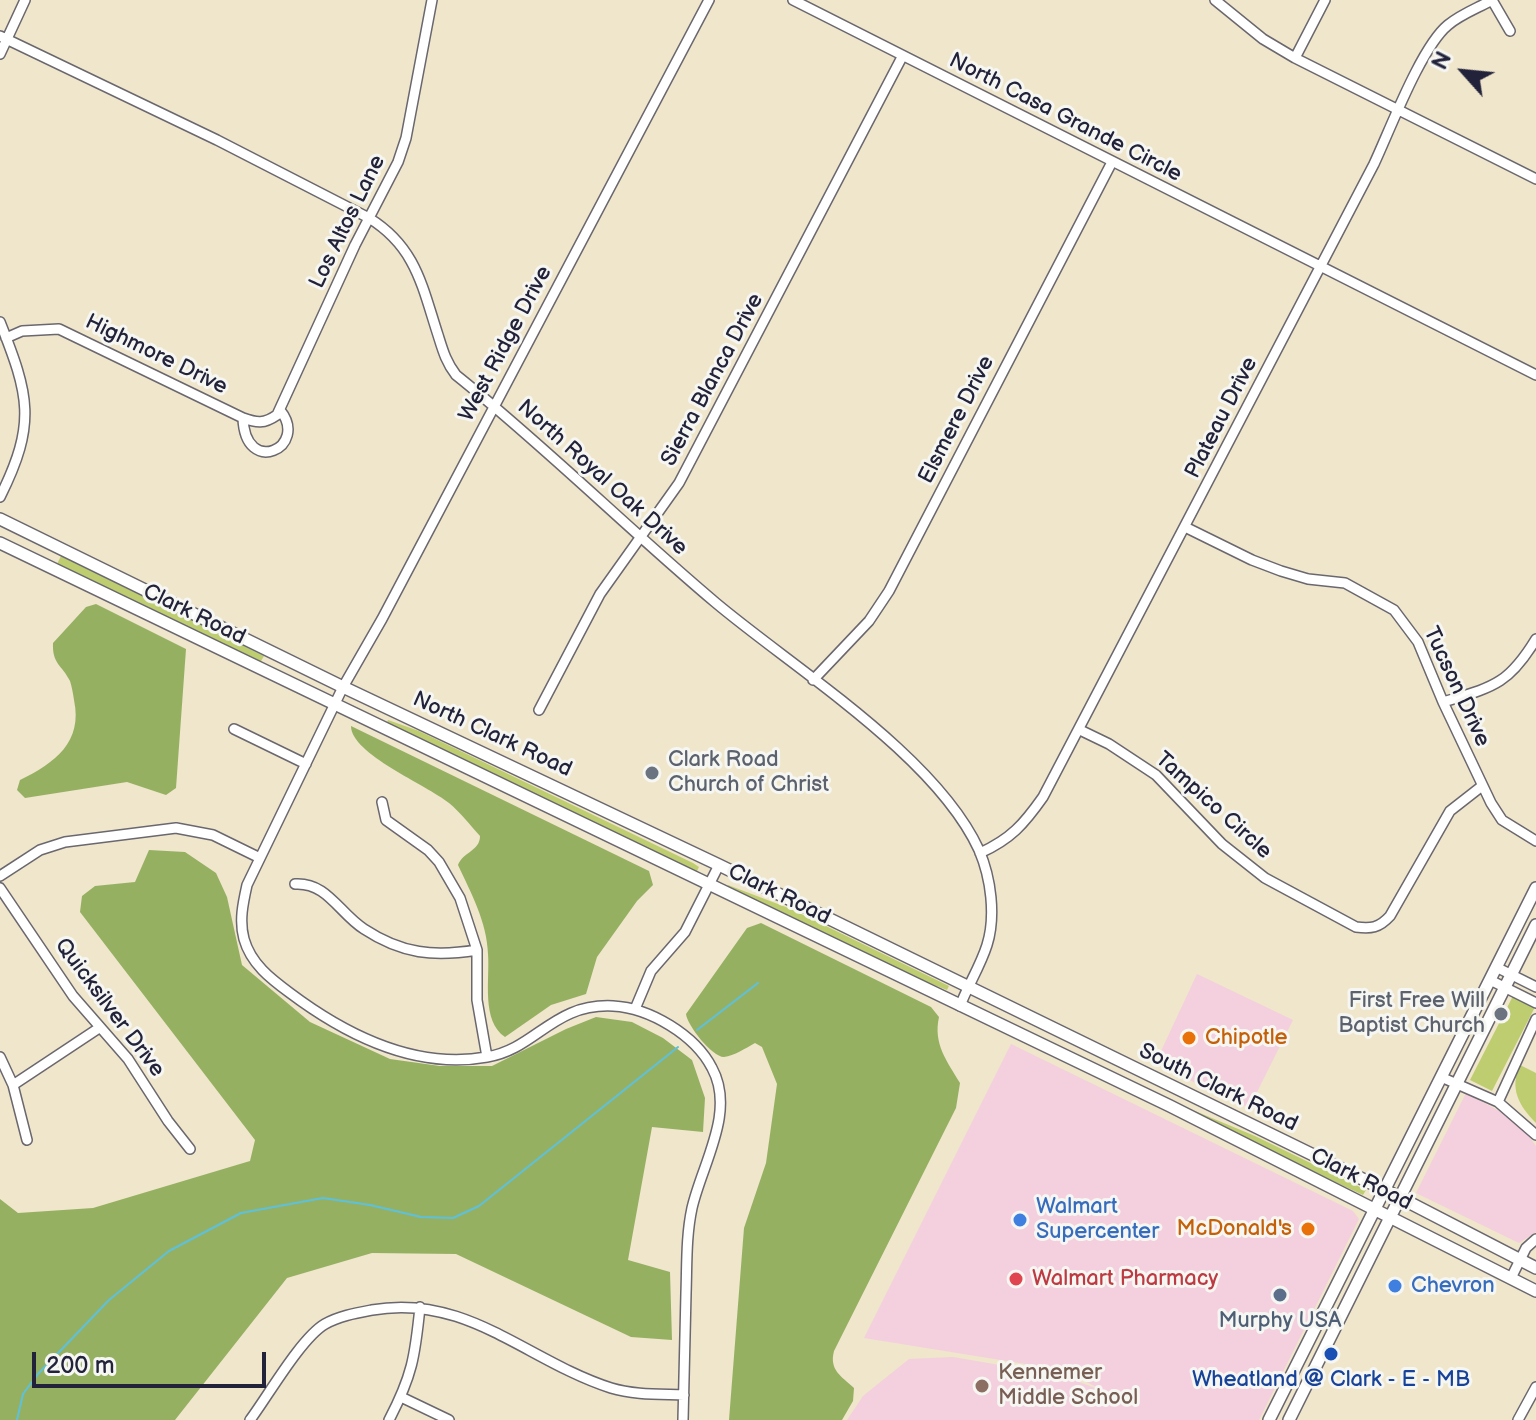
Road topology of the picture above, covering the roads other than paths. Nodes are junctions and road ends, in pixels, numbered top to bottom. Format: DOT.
graph roads {
  1 [pos="25,0"];
  2 [pos="432,0"];
  3 [pos="709,0"];
  4 [pos="793,0"];
  5 [pos="1215,0"];
  6 [pos="1325,0"];
  7 [pos="1492,0"];
  8 [pos="1510,31"];
  9 [pos="3,37"];
  10 [pos="0,54"];
  11 [pos="902,57"];
  12 [pos="1295,58"];
  13 [pos="1399,109"];
  14 [pos="1112,162"];
  15 [pos="1536,179"];
  16 [pos="369,218"];
  17 [pos="1320,267"];
  18 [pos="0,322"];
  19 [pos="6,338"];
  20 [pos="1536,375"];
  21 [pos="494,405"];
  22 [pos="280,410"];
  23 [pos="243,418"];
  24 [pos="0,497"];
  25 [pos="0,519"];
  26 [pos="1185,527"];
  27 [pos="641,538"];
  28 [pos="0,543"];
  29 [pos="1536,639"];
  30 [pos="813,680"];
  31 [pos="343,687"];
  32 [pos="1443,702"];
  33 [pos="334,705"];
  34 [pos="539,710"];
  35 [pos="234,729"];
  36 [pos="1080,730"];
  37 [pos="306,764"];
  38 [pos="1482,786"];
  39 [pos="382,802"];
  40 [pos="1536,841"];
  41 [pos="980,853"];
  42 [pos="260,858"];
  43 [pos="719,865"];
  44 [pos="0,876"];
  45 [pos="710,883"];
  46 [pos="295,884"];
  47 [pos="0,888"];
  48 [pos="1536,888"];
  49 [pos="1536,925"];
  50 [pos="477,950"];
  51 [pos="1496,967"];
  52 [pos="1511,975"];
  53 [pos="1490,980"];
  54 [pos="1505,987"];
  55 [pos="1536,987"];
  56 [pos="967,988"];
  57 [pos="1536,1003"];
  58 [pos="960,1006"];
  59 [pos="635,1009"];
  60 [pos="1536,1019"];
  61 [pos="99,1028"];
  62 [pos="0,1057"];
  63 [pos="487,1057"];
  64 [pos="1441,1077"];
  65 [pos="1457,1084"];
  66 [pos="13,1085"];
  67 [pos="1177,1091"];
  68 [pos="1498,1102"];
  69 [pos="1170,1106"];
  70 [pos="1536,1135"];
  71 [pos="27,1140"];
  72 [pos="190,1149"];
  73 [pos="1385,1190"];
  74 [pos="1400,1198"];
  75 [pos="1374,1210"];
  76 [pos="1389,1218"];
  77 [pos="1536,1239"];
  78 [pos="1520,1260"];
  79 [pos="1536,1268"];
  80 [pos="1511,1278"];
  81 [pos="1536,1291"];
  82 [pos="420,1307"];
  83 [pos="1298,1363"];
  84 [pos="1313,1371"];
  85 [pos="1536,1387"];
  86 [pos="684,1395"];
  87 [pos="401,1397"];
  88 [pos="250,1420"];
  89 [pos="389,1420"];
  90 [pos="449,1420"];
  91 [pos="683,1420"];
  92 [pos="1269,1420"];
  93 [pos="1289,1420"];
  94 [pos="1518,1420"];
  1 -- 9 [label="street"];
  2 -- 16 [label="street, Los Altos Lane"];
  3 -- 21 [label="street, West Ridge Drive"];
  4 -- 11 [label="street, North Casa Grande Circle"];
  5 -- 12 [label="street"];
  6 -- 12 [label="street"];
  7 -- 8 [label="street"];
  7 -- 13 [label="street, Plateau Drive"];
  9 -- 10 [label="street"];
  9 -- 16 [label="street, North Royal Oak Drive"];
  11 -- 14 [label="street, North Casa Grande Circle"];
  11 -- 27 [label="street, Sierra Blanca Drive"];
  12 -- 13 [label="street"];
  13 -- 15 [label="street"];
  13 -- 17 [label="street, Plateau Drive"];
  14 -- 17 [label="street, North Casa Grande Circle"];
  14 -- 30 [label="street, Elsmere Drive"];
  16 -- 21 [label="street, North Royal Oak Drive"];
  16 -- 22 [label="street, Los Altos Lane"];
  17 -- 20 [label="street, North Casa Grande Circle"];
  17 -- 26 [label="street, Plateau Drive"];
  18 -- 19 [label="street"];
  19 -- 23 [label="street, Highmore Drive"];
  19 -- 24 [label="street"];
  21 -- 27 [label="street, North Royal Oak Drive"];
  21 -- 31 [label="street, West Ridge Drive"];
  22 -- 23 [label="street"];
  22 -- 23 [label="street"];
  25 -- 31 [label="main road, North Clark Road"];
  26 -- 32 [label="street, Tucson Drive"];
  26 -- 36 [label="street, Plateau Drive"];
  27 -- 30 [label="street, North Royal Oak Drive"];
  27 -- 34 [label="street, Sierra Blanca Drive"];
  28 -- 33 [label="main road, Clark Road"];
  29 -- 32 [label="street"];
  30 -- 41 [label="street, North Royal Oak Drive"];
  31 -- 33 [label="street, West Ridge Drive"];
  31 -- 43 [label="main road, North Clark Road"];
  32 -- 38 [label="street, Tucson Drive"];
  33 -- 37 [label="street, West Ridge Drive"];
  33 -- 45 [label="main road, Clark Road"];
  35 -- 37 [label="street"];
  36 -- 38 [label="street, Tampico Circle"];
  36 -- 41 [label="street, Plateau Drive"];
  37 -- 42 [label="street, West Ridge Drive"];
  38 -- 40 [label="street, Tucson Drive"];
  39 -- 50 [label="street"];
  41 -- 56 [label="street, North Royal Oak Drive"];
  42 -- 44 [label="street"];
  42 -- 63 [label="street, West Ridge Drive"];
  43 -- 45 [label="street"];
  43 -- 56 [label="main road, North Clark Road"];
  45 -- 58 [label="main road, Clark Road"];
  45 -- 59 [label="street"];
  46 -- 50 [label="street"];
  47 -- 61 [label="street, Quicksilver Drive"];
  48 -- 51 [label="main road"];
  49 -- 52 [label="main road"];
  50 -- 63 [label="street"];
  51 -- 52 [label="street"];
  51 -- 53 [label="main road"];
  52 -- 54 [label="main road"];
  52 -- 55 [label="street"];
  53 -- 54 [label="street"];
  53 -- 64 [label="main road"];
  54 -- 57 [label="street"];
  54 -- 65 [label="main road"];
  56 -- 58 [label="street, North Royal Oak Drive"];
  56 -- 67 [label="main road, South Clark Road"];
  58 -- 69 [label="main road, Clark Road"];
  59 -- 63 [label="street"];
  59 -- 86 [label="street"];
  60 -- 68 [label="street"];
  61 -- 66 [label="street"];
  61 -- 72 [label="street, Quicksilver Drive"];
  62 -- 66 [label="street"];
  64 -- 65 [label="street"];
  64 -- 73 [label="main road"];
  65 -- 68 [label="street"];
  65 -- 74 [label="main road"];
  66 -- 71 [label="street"];
  67 -- 69 [label="main road"];
  67 -- 73 [label="main road, South Clark Road"];
  68 -- 70 [label="street"];
  69 -- 75 [label="main road, Clark Road"];
  73 -- 74 [label="main road, South Clark Road"];
  73 -- 75 [label="main road"];
  74 -- 76 [label="main road"];
  74 -- 78 [label="main road, South Clark Road"];
  75 -- 76 [label="main road, Clark Road"];
  75 -- 83 [label="main road"];
  76 -- 80 [label="main road, Clark Road"];
  76 -- 84 [label="main road"];
  77 -- 78 [label="street"];
  78 -- 79 [label="main road, South Clark Road"];
  78 -- 80 [label="street"];
  80 -- 81 [label="main road, Clark Road"];
  82 -- 86 [label="street"];
  82 -- 87 [label="street"];
  82 -- 88 [label="street"];
  83 -- 84 [label="main road"];
  83 -- 92 [label="main road"];
  84 -- 93 [label="main road"];
  85 -- 94 [label="street"];
  86 -- 91 [label="street"];
  87 -- 89 [label="street"];
  87 -- 90 [label="street"];
}
